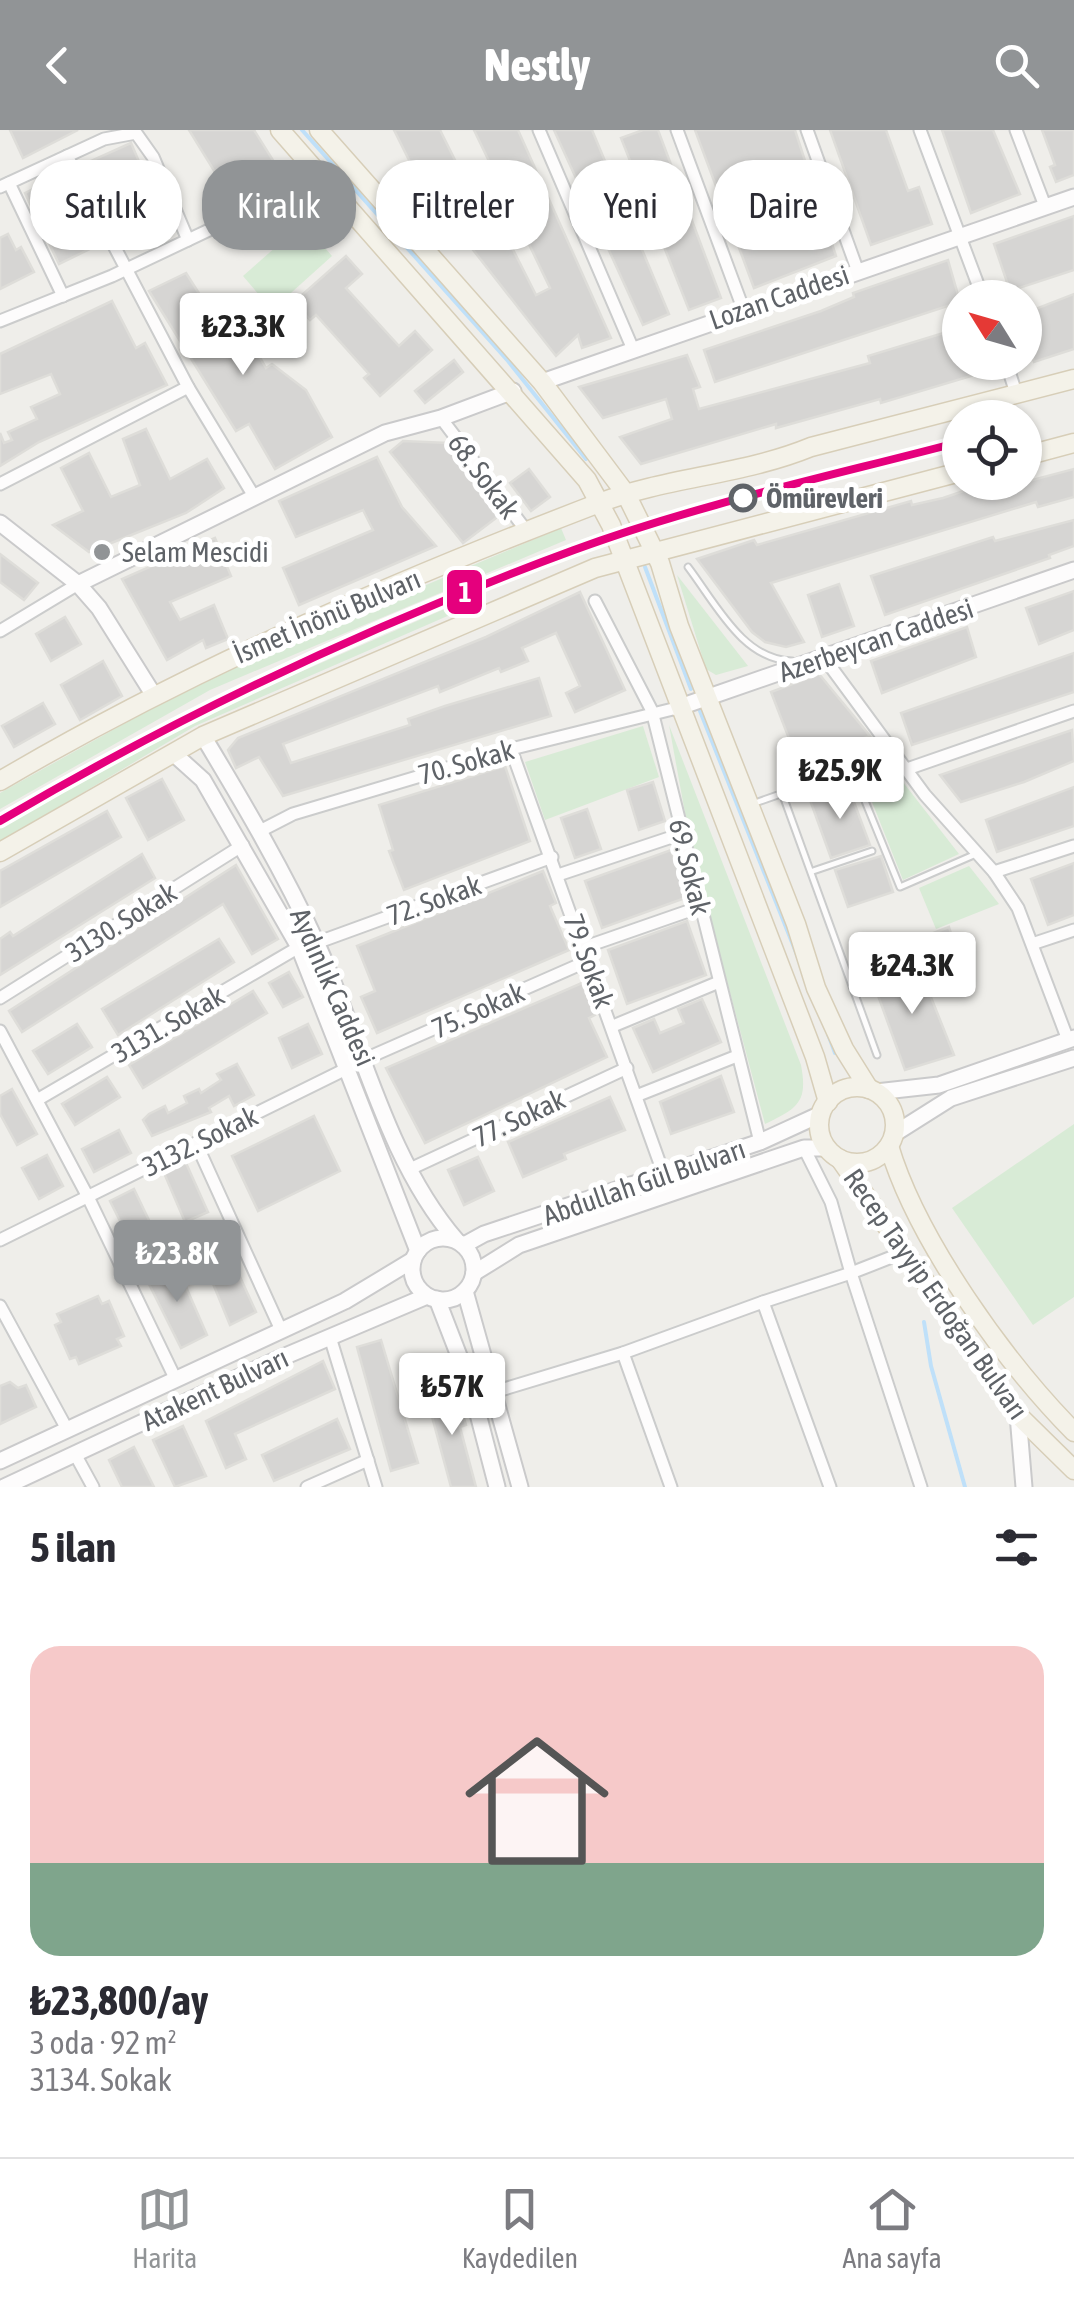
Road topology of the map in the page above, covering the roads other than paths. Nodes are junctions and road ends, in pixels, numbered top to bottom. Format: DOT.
graph roads {
  1 [pos="280,130"];
  2 [pos="319,130"];
  3 [pos="539,130"];
  4 [pos="677,130"];
  5 [pos="808,130"];
  6 [pos="920,130"];
  7 [pos="1016,130"];
  8 [pos="101,134"];
  9 [pos="67,156"];
  10 [pos="308,160"];
  11 [pos="5,185"];
  12 [pos="1074,197"];
  13 [pos="1045,206"];
  14 [pos="356,210"];
  15 [pos="202,233"];
  16 [pos="961,235"];
  17 [pos="188,240"];
  18 [pos="857,269"];
  19 [pos="125,270"];
  20 [pos="977,280"];
  21 [pos="63,296"];
  22 [pos="744,310"];
  23 [pos="0,321"];
  24 [pos="632,347"];
  25 [pos="1074,379"];
  26 [pos="1012,380"];
  27 [pos="528,386"];
  28 [pos="188,387"];
  29 [pos="1016,393"];
  30 [pos="441,418"];
  31 [pos="1074,443"];
  32 [pos="1042,451"];
  33 [pos="942,477"];
  34 [pos="0,484"];
  35 [pos="626,494"];
  36 [pos="255,498"];
  37 [pos="598,503"];
  38 [pos="0,523"];
  39 [pos="528,533"];
  40 [pos="654,550"];
  41 [pos="623,558"];
  42 [pos="688,568"];
  43 [pos="1074,570"];
  44 [pos="78,584"];
  45 [pos="595,601"];
  46 [pos="0,631"];
  47 [pos="818,661"];
  48 [pos="152,694"];
  49 [pos="706,698"];
  50 [pos="678,708"];
  51 [pos="652,711"];
  52 [pos="1074,711"];
  53 [pos="203,736"];
  54 [pos="511,748"];
  55 [pos="173,753"];
  56 [pos="907,769"];
  57 [pos="0,781"];
  58 [pos="782,793"];
  59 [pos="749,805"];
  60 [pos="260,831"];
  61 [pos="681,834"];
  62 [pos="243,845"];
  63 [pos="1074,846"];
  64 [pos="0,852"];
  65 [pos="872,852"];
  66 [pos="976,854"];
  67 [pos="552,857"];
  68 [pos="813,871"];
  69 [pos="994,872"];
  70 [pos="558,875"];
  71 [pos="700,906"];
  72 [pos="1074,930"];
  73 [pos="316,943"];
  74 [pos="1035,943"];
  75 [pos="298,947"];
  76 [pos="588,954"];
  77 [pos="718,982"];
  78 [pos="0,998"];
  79 [pos="612,1026"];
  80 [pos="0,1031"];
  81 [pos="1071,1039"];
  82 [pos="877,1055"];
  83 [pos="737,1056"];
  84 [pos="1074,1058"];
  85 [pos="365,1059"];
  86 [pos="627,1068"];
  87 [pos="346,1069"];
  88 [pos="872,1091"];
  89 [pos="636,1096"];
  90 [pos="37,1100"];
  91 [pos="824,1108"];
  92 [pos="892,1140"];
  93 [pos="760,1142"];
  94 [pos="196,1143"];
  95 [pos="804,1148"];
  96 [pos="834,1153"];
  97 [pos="410,1169"];
  98 [pos="664,1174"];
  99 [pos="88,1197"];
  100 [pos="0,1240"];
  101 [pos="460,1243"];
  102 [pos="907,1251"];
  103 [pos="416,1256"];
  104 [pos="474,1273"];
  105 [pos="850,1273"];
  106 [pos="465,1291"];
  107 [pos="432,1298"];
  108 [pos="764,1302"];
  109 [pos="1,1309"];
  110 [pos="281,1330"];
  111 [pos="330,1337"];
  112 [pos="623,1353"];
  113 [pos="176,1380"];
  114 [pos="494,1392"];
  115 [pos="1018,1415"];
  116 [pos="68,1431"];
  117 [pos="1074,1432"];
  118 [pos="75,1454"];
  119 [pos="368,1460"];
  120 [pos="0,1461"];
  121 [pos="1074,1470"];
  122 [pos="4,1487"];
  123 [pos="93,1487"];
  124 [pos="307,1487"];
  125 [pos="376,1487"];
  126 [pos="497,1487"];
  127 [pos="520,1487"];
  128 [pos="671,1487"];
  129 [pos="830,1487"];
  130 [pos="921,1487"];
  131 [pos="1024,1487"];
  1 -- 10 [label="main road"];
  2 -- 27 [label="main road"];
  3 -- 24 [label="street"];
  4 -- 22 [label="street"];
  5 -- 18 [label="street"];
  6 -- 16 [label="street"];
  7 -- 13 [label="street"];
  8 -- 9 [label="street"];
  8 -- 17 [label="street"];
  9 -- 11 [label="street"];
  9 -- 19 [label="street"];
  11 -- 21 [label="street"];
  12 -- 13 [label="main road, Lozan Caddesi"];
  13 -- 16 [label="main road, Lozan Caddesi"];
  14 -- 27 [label="main road"];
  15 -- 17 [label="street"];
  16 -- 18 [label="main road, Lozan Caddesi"];
  16 -- 20 [label="street"];
  17 -- 19 [label="street"];
  18 -- 22 [label="main road, Lozan Caddesi"];
  19 -- 21 [label="street"];
  19 -- 28 [label="street"];
  21 -- 23 [label="street"];
  22 -- 24 [label="main road, Lozan Caddesi"];
  24 -- 27 [label="main road, Lozan Caddesi"];
  25 -- 29 [label="main road, İsmet İnönü Bulvarı"];
  26 -- 29 [label="street"];
  27 -- 30 [label="main road, Lozan Caddesi"];
  27 -- 35 [label="main road"];
  27 -- 37 [label="main road"];
  28 -- 34 [label="street"];
  28 -- 36 [label="street"];
  29 -- 35 [label="main road, İsmet İnönü Bulvarı"];
  30 -- 36 [label="main road, Lozan Caddesi"];
  30 -- 39 [label="street, 68. Sokak"];
  31 -- 32 [label="main road"];
  33 -- 40 [label="main road"];
  35 -- 37 [label="main road, İsmet İnönü Bulvarı"];
  35 -- 40 [label="main road"];
  36 -- 44 [label="main road, Lozan Caddesi"];
  37 -- 39 [label="main road, İsmet İnönü Bulvarı"];
  37 -- 41 [label="main road"];
  38 -- 44 [label="main road"];
  39 -- 48 [label="main road, İsmet İnönü Bulvarı"];
  40 -- 41 [label="main road"];
  40 -- 49 [label="main road"];
  41 -- 50 [label="main road"];
  41 -- 53 [label="main road"];
  42 -- 47 [label="lane"];
  43 -- 47 [label="main road, Azerbeycan Caddesi"];
  44 -- 46 [label="street"];
  44 -- 48 [label="main road"];
  45 -- 51 [label="street, 69. Sokak"];
  47 -- 49 [label="main road, Azerbeycan Caddesi"];
  47 -- 56 [label="street"];
  48 -- 57 [label="main road, İsmet İnönü Bulvarı"];
  49 -- 50 [label="main road, Azerbeycan Caddesi"];
  49 -- 59 [label="main road"];
  50 -- 51 [label="street, 70. Sokak"];
  50 -- 91 [label="main road"];
  51 -- 54 [label="street, 70. Sokak"];
  51 -- 61 [label="street, 69. Sokak"];
  52 -- 56 [label="street"];
  53 -- 55 [label="main road"];
  53 -- 60 [label="main road, Aydınlık Caddesi"];
  54 -- 60 [label="street, 70. Sokak"];
  54 -- 67 [label="street, 79. Sokak"];
  55 -- 62 [label="main road, Aydınlık Caddesi"];
  55 -- 64 [label="main road"];
  56 -- 66 [label="street"];
  58 -- 59 [label="lane"];
  58 -- 66 [label="lane"];
  58 -- 68 [label="lane"];
  59 -- 88 [label="main road"];
  60 -- 62 [label="main road"];
  60 -- 73 [label="main road, Aydınlık Caddesi"];
  61 -- 70 [label="street"];
  61 -- 71 [label="street, 69. Sokak"];
  62 -- 75 [label="main road, Aydınlık Caddesi"];
  62 -- 78 [label="street, 3130. Sokak"];
  63 -- 69 [label="street"];
  65 -- 68 [label="lane"];
  66 -- 69 [label="street"];
  67 -- 70 [label="street, 79. Sokak"];
  67 -- 73 [label="street, 72. Sokak"];
  68 -- 82 [label="lane"];
  69 -- 74 [label="street"];
  70 -- 76 [label="street, 79. Sokak"];
  71 -- 76 [label="street, 75. Sokak"];
  71 -- 77 [label="street, 69. Sokak"];
  72 -- 74 [label="street"];
  73 -- 85 [label="main road, Aydınlık Caddesi"];
  74 -- 81 [label="street"];
  75 -- 87 [label="main road, Aydınlık Caddesi"];
  75 -- 90 [label="street, 3131. Sokak"];
  76 -- 79 [label="street, 79. Sokak"];
  76 -- 85 [label="street, 75. Sokak"];
  77 -- 79 [label="street"];
  77 -- 83 [label="street, 69. Sokak"];
  79 -- 86 [label="street, 79. Sokak"];
  80 -- 90 [label="street"];
  81 -- 88 [label="main road"];
  83 -- 89 [label="street"];
  83 -- 93 [label="street, 69. Sokak"];
  84 -- 92 [label="main road"];
  85 -- 97 [label="main road, Aydınlık Caddesi"];
  86 -- 89 [label="street, 79. Sokak"];
  86 -- 97 [label="street, 77. Sokak"];
  87 -- 94 [label="street, 3132. Sokak"];
  87 -- 103 [label="main road, Aydınlık Caddesi"];
  88 -- 91 [label="main road"];
  88 -- 92 [label="main road"];
  89 -- 98 [label="street, 79. Sokak"];
  90 -- 99 [label="street"];
  91 -- 93 [label="main road, Abdullah Gül Bulvarı"];
  91 -- 96 [label="main road"];
  92 -- 96 [label="main road"];
  92 -- 117 [label="main road, Recep Tayyip Erdoğan Bulvarı"];
  93 -- 98 [label="main road, Abdullah Gül Bulvarı"];
  94 -- 99 [label="street, 3132. Sokak"];
  94 -- 110 [label="street"];
  95 -- 96 [label="main road, Abdullah Gül Bulvarı"];
  95 -- 104 [label="main road, Abdullah Gül Bulvarı"];
  95 -- 105 [label="street"];
  96 -- 102 [label="main road, Recep Tayyip Erdoğan Bulvarı"];
  97 -- 101 [label="main road, Aydınlık Caddesi"];
  98 -- 101 [label="main road, Abdullah Gül Bulvarı"];
  99 -- 100 [label="street, 3132. Sokak"];
  99 -- 113 [label="street"];
  101 -- 103 [label="main road"];
  101 -- 104 [label="main road"];
  102 -- 105 [label="street"];
  102 -- 115 [label="main road, Recep Tayyip Erdoğan Bulvarı"];
  103 -- 107 [label="main road"];
  103 -- 110 [label="main road, Atakent Bulvarı"];
  104 -- 106 [label="main road"];
  105 -- 108 [label="street"];
  105 -- 130 [label="street"];
  106 -- 107 [label="main road"];
  106 -- 114 [label="main road"];
  107 -- 111 [label="main road, Atakent Bulvarı"];
  107 -- 126 [label="main road"];
  108 -- 112 [label="street"];
  108 -- 129 [label="street"];
  109 -- 116 [label="street"];
  110 -- 113 [label="main road, Atakent Bulvarı"];
  111 -- 118 [label="main road, Atakent Bulvarı"];
  111 -- 119 [label="street"];
  112 -- 114 [label="street"];
  112 -- 128 [label="street"];
  113 -- 116 [label="main road, Atakent Bulvarı"];
  114 -- 127 [label="main road"];
  115 -- 121 [label="main road, Recep Tayyip Erdoğan Bulvarı"];
  115 -- 131 [label="main road"];
  116 -- 120 [label="main road, Atakent Bulvarı"];
  118 -- 122 [label="main road, Atakent Bulvarı"];
  118 -- 123 [label="street"];
  119 -- 124 [label="street"];
  119 -- 125 [label="street"];
}
